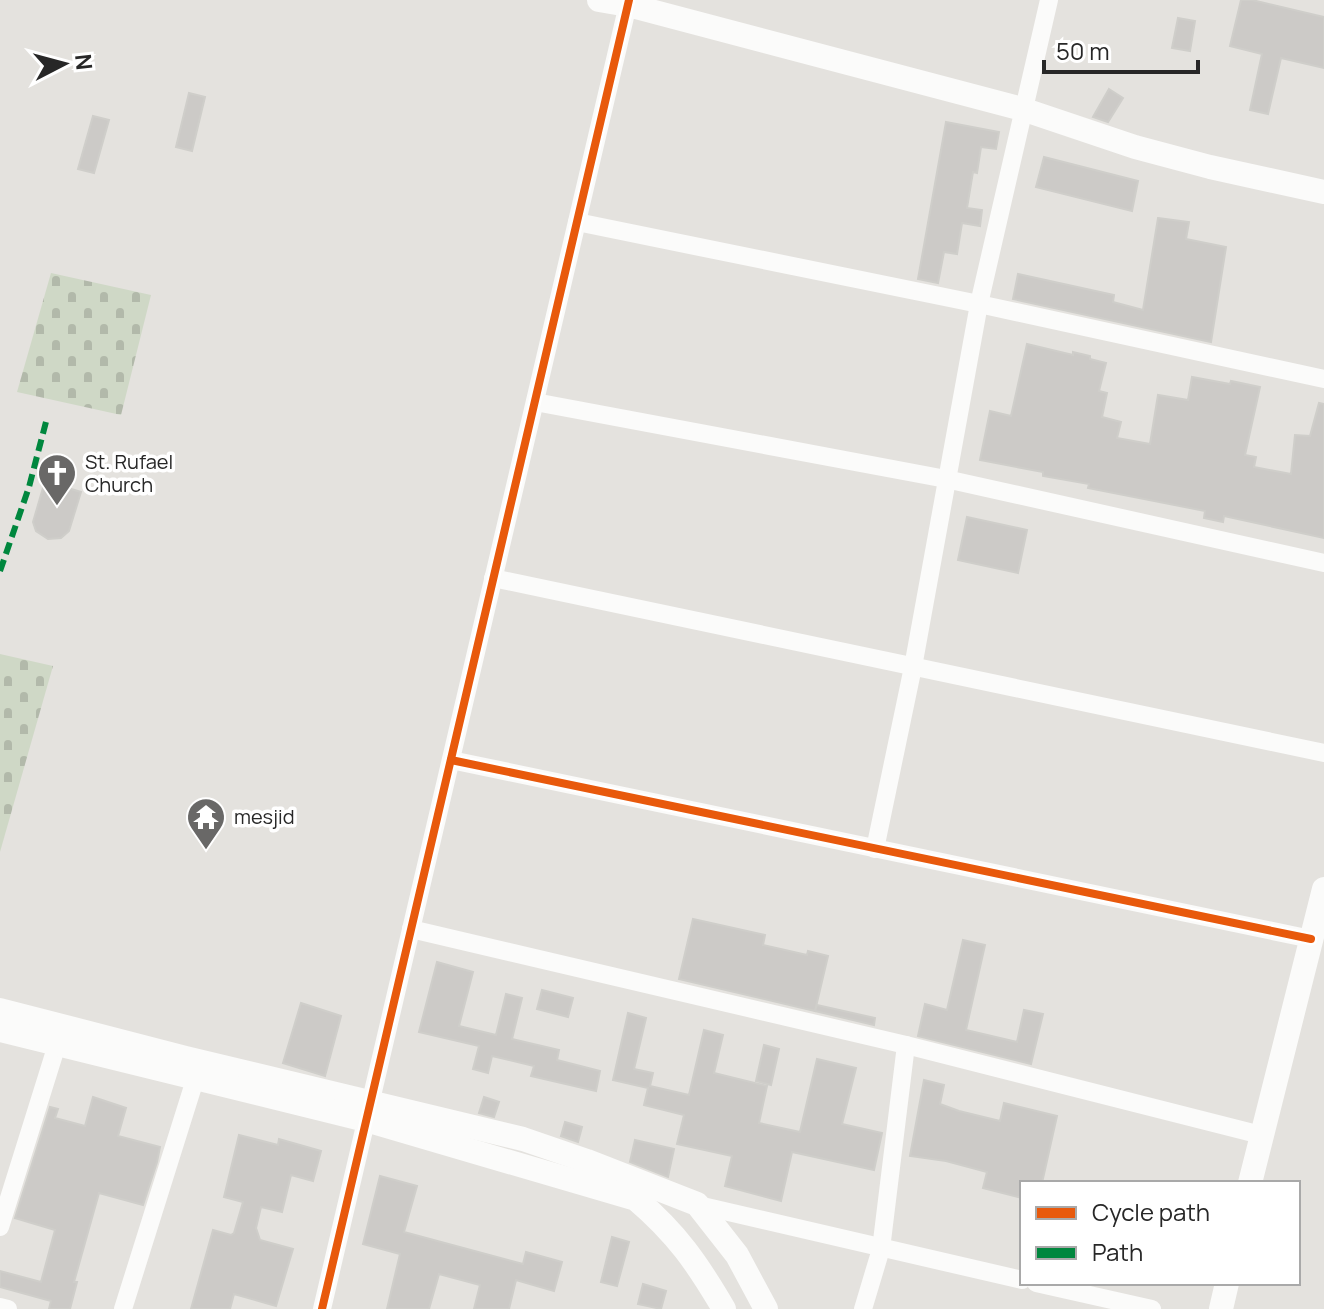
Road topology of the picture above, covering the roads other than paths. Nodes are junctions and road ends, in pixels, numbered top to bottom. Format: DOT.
graph roads {
  1 [pos="599,0"];
  2 [pos="1049,0"];
  3 [pos="629,3"];
  4 [pos="1022,109"];
  5 [pos="1324,192"];
  6 [pos="577,222"];
  7 [pos="979,304"];
  8 [pos="1324,379"];
  9 [pos="535,402"];
  10 [pos="946,479"];
  11 [pos="1324,563"];
  12 [pos="493,578"];
  13 [pos="913,667"];
  14 [pos="1324,753"];
  15 [pos="451,760"];
  16 [pos="875,849"];
  17 [pos="1324,889"];
  18 [pos="411,929"];
  19 [pos="1311,939"];
  20 [pos="0,1010"];
  21 [pos="0,1030"];
  22 [pos="60,1035"];
  23 [pos="906,1045"];
  24 [pos="198,1070"];
  25 [pos="368,1111"];
  26 [pos="1261,1135"];
  27 [pos="1250,1181"];
  28 [pos="636,1199"];
  29 [pos="697,1204"];
  30 [pos="0,1227"];
  31 [pos="881,1249"];
  32 [pos="1020,1280"];
  33 [pos="1045,1285"];
  34 [pos="1227,1285"];
  35 [pos="0,1307"];
  36 [pos="8,1309"];
  37 [pos="123,1309"];
  38 [pos="322,1309"];
  39 [pos="724,1309"];
  40 [pos="766,1309"];
  41 [pos="863,1309"];
  42 [pos="1152,1309"];
  43 [pos="1221,1309"];
  1 -- 3 [label="street"];
  2 -- 4 [label="street"];
  3 -- 4 [label="street"];
  3 -- 6 [label="street"];
  4 -- 5 [label="street"];
  4 -- 7 [label="street"];
  6 -- 7 [label="street"];
  6 -- 9 [label="street"];
  7 -- 8 [label="street"];
  7 -- 10 [label="street"];
  9 -- 10 [label="street"];
  9 -- 12 [label="street"];
  10 -- 11 [label="street"];
  10 -- 13 [label="street"];
  12 -- 13 [label="street"];
  12 -- 15 [label="street"];
  13 -- 14 [label="street"];
  13 -- 16 [label="street"];
  15 -- 16 [label="street"];
  15 -- 18 [label="street"];
  16 -- 19 [label="street"];
  17 -- 19 [label="street"];
  18 -- 23 [label="street"];
  18 -- 25 [label="street"];
  19 -- 26 [label="street"];
  20 -- 22 [label="street"];
  21 -- 22 [label="street"];
  22 -- 24 [label="street"];
  22 -- 30 [label="street"];
  23 -- 26 [label="street"];
  23 -- 31 [label="street"];
  24 -- 25 [label="street"];
  24 -- 37 [label="street"];
  25 -- 28 [label="street"];
  25 -- 29 [label="street"];
  25 -- 38 [label="street"];
  26 -- 27 [label="street"];
  28 -- 29 [label="street"];
  28 -- 39 [label="street"];
  29 -- 31 [label="street"];
  29 -- 40 [label="street"];
  31 -- 32 [label="street"];
  31 -- 41 [label="street"];
  33 -- 42 [label="street"];
  34 -- 43 [label="street"];
  35 -- 36 [label="street"];
}
